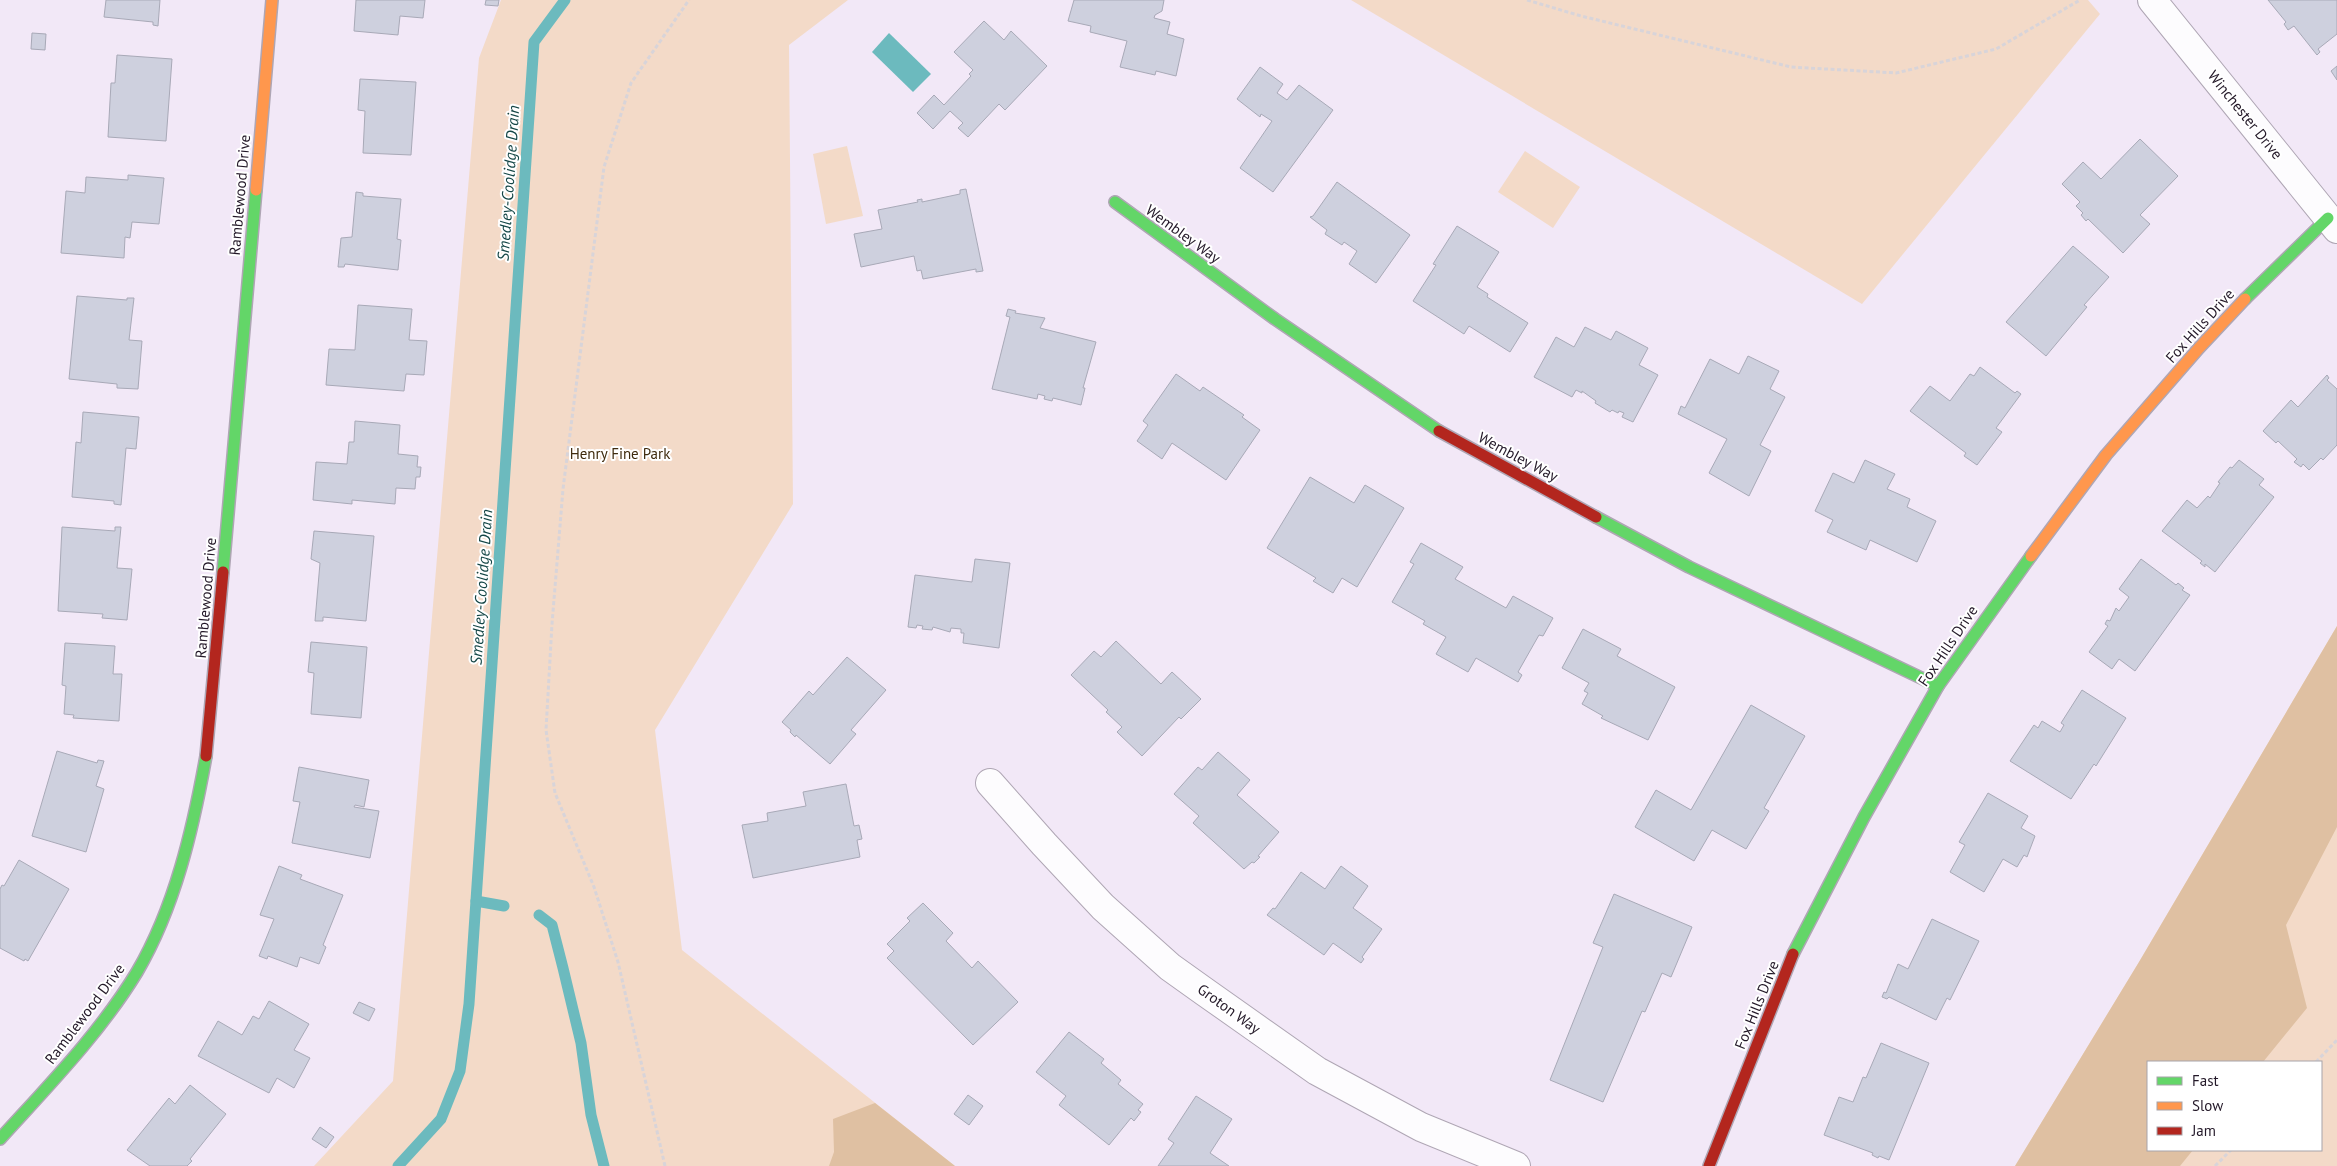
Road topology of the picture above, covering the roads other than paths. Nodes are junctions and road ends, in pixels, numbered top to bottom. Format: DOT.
graph roads {
  1 [pos="272,0"];
  2 [pos="2152,0"];
  3 [pos="1115,202"];
  4 [pos="2333,224"];
  5 [pos="1938,686"];
  6 [pos="990,783"];
  7 [pos="0,1139"];
  8 [pos="1516,1166"];
  9 [pos="1709,1166"];
  1 -- 7 [label="street, Ramblewood Drive"];
  2 -- 4 [label="street, Winchester Drive"];
  3 -- 5 [label="street, Wembley Way"];
  4 -- 5 [label="street, Fox Hills Drive"];
  5 -- 9 [label="street, Fox Hills Drive"];
  6 -- 8 [label="street, Groton Way"];
}
